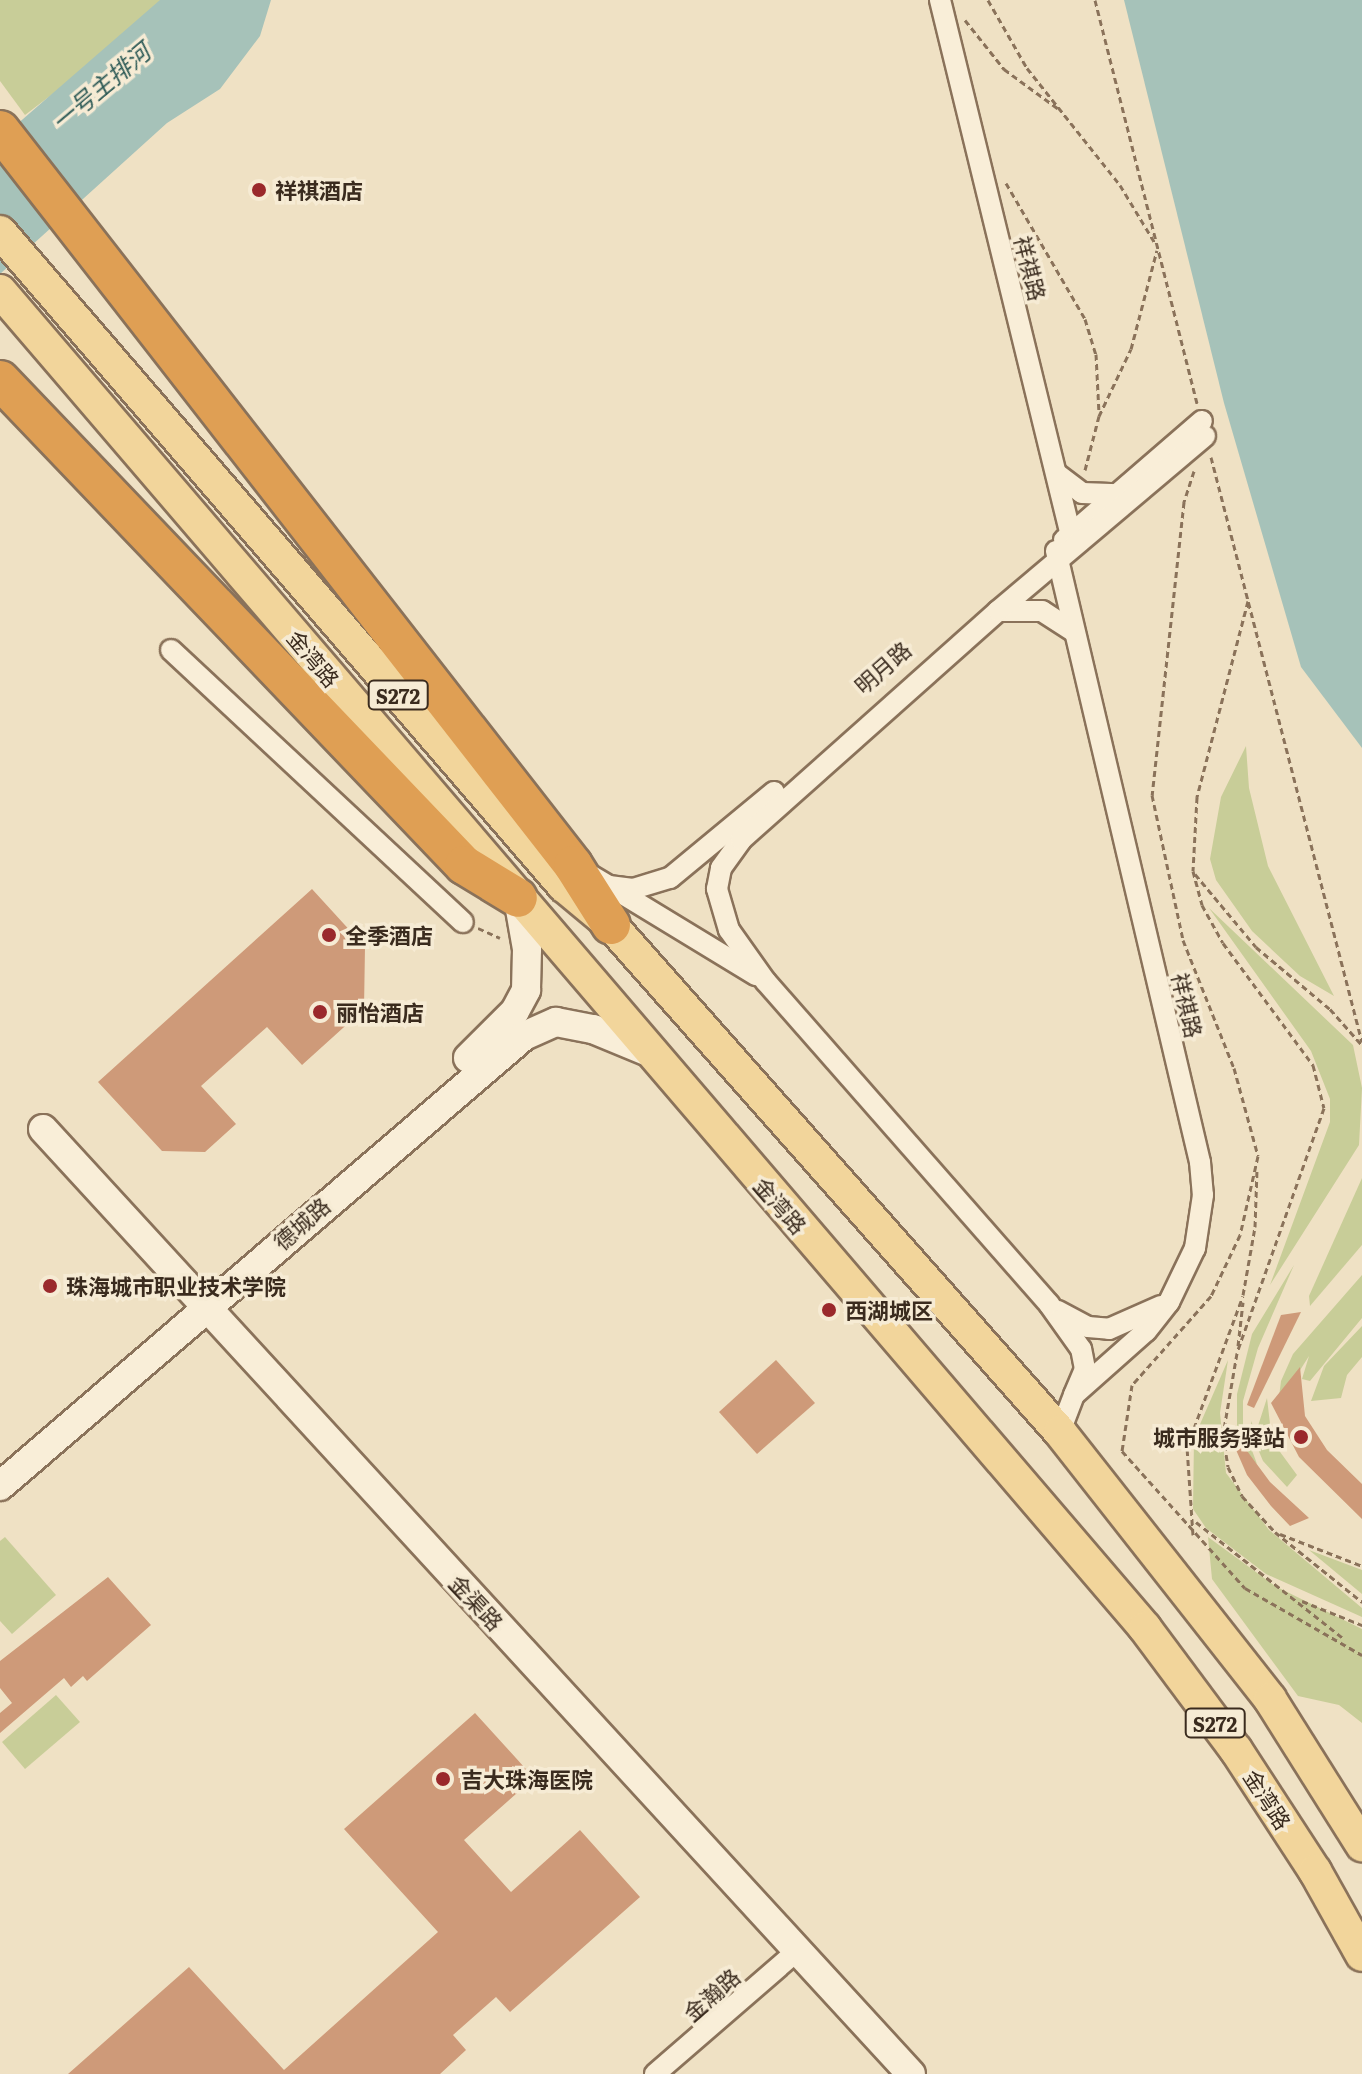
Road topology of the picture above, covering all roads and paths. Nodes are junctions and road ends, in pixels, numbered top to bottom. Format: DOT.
graph roads {
  1 [pos="940,0"];
  2 [pos="988,0"];
  3 [pos="1095,0"];
  4 [pos="958,12"];
  5 [pos="1066,115"];
  6 [pos="0,130"];
  7 [pos="1002,177"];
  8 [pos="0,232"];
  9 [pos="1157,246"];
  10 [pos="0,291"];
  11 [pos="0,380"];
  12 [pos="1099,416"];
  13 [pos="1204,428"];
  14 [pos="1057,474"];
  15 [pos="1082,493"];
  16 [pos="1118,494"];
  17 [pos="1065,548"];
  18 [pos="998,611"];
  19 [pos="1073,631"];
  20 [pos="171,650"];
  21 [pos="573,865"];
  22 [pos="1193,871"];
  23 [pos="609,886"];
  24 [pos="518,898"];
  25 [pos="463,922"];
  26 [pos="611,925"];
  27 [pos="527,949"];
  28 [pos="766,982"];
  29 [pos="1362,1043"];
  30 [pos="493,1047"];
  31 [pos="646,1051"];
  32 [pos="43,1129"];
  33 [pos="1257,1159"];
  34 [pos="1243,1296"];
  35 [pos="199,1300"];
  36 [pos="1169,1302"];
  37 [pos="1049,1304"];
  38 [pos="1237,1353"];
  39 [pos="1074,1395"];
  40 [pos="1060,1432"];
  41 [pos="0,1463"];
  42 [pos="0,1486"];
  43 [pos="1196,1522"];
  44 [pos="1275,1532"];
  45 [pos="1193,1535"];
  46 [pos="1362,1566"];
  47 [pos="1299,1600"];
  48 [pos="1362,1602"];
  49 [pos="1362,1625"];
  50 [pos="1347,1642"];
  51 [pos="1362,1655"];
  52 [pos="1362,1845"];
  53 [pos="798,1950"];
  54 [pos="1362,1955"];
  55 [pos="655,2074"];
  56 [pos="911,2074"];
  1 -- 14 [label="street, 祥祺路"];
  2 -- 5 [label="path"];
  3 -- 9 [label="path"];
  4 -- 5 [label="path"];
  5 -- 9 [label="path"];
  6 -- 21 [label="highway"];
  7 -- 12 [label="path"];
  8 -- 26 [label="main road, 金湾路 / S272"];
  9 -- 12 [label="path"];
  10 -- 24 [label="main road, 金湾路 / S272"];
  11 -- 24 [label="highway"];
  12 -- 15 [label="path"];
  13 -- 16 [label="street, 明月路"];
  13 -- 17 [label="street, 明月路"];
  13 -- 33 [label="path"];
  14 -- 15 [label="street"];
  14 -- 17 [label="street, 祥祺路"];
  15 -- 16 [label="street"];
  16 -- 17 [label="street, 明月路"];
  17 -- 18 [label="street, 明月路"];
  17 -- 19 [label="street, 祥祺路"];
  17 -- 23 [label="street, 明月路"];
  18 -- 19 [label="street"];
  18 -- 28 [label="street, 明月路"];
  19 -- 36 [label="street, 祥祺路"];
  20 -- 25 [label="street"];
  21 -- 23 [label="street"];
  21 -- 26 [label="highway"];
  22 -- 29 [label="path"];
  22 -- 29 [label="path"];
  22 -- 38 [label="path"];
  23 -- 28 [label="street"];
  24 -- 27 [label="street"];
  24 -- 31 [label="main road, 金湾路 / S272"];
  25 -- 27 [label="path"];
  26 -- 40 [label="main road, 金湾路 / S272"];
  27 -- 30 [label="street"];
  28 -- 37 [label="street"];
  30 -- 31 [label="street"];
  30 -- 35 [label="street, 德城路"];
  31 -- 54 [label="main road, 金湾路 / S272"];
  32 -- 35 [label="street, 金渠路"];
  33 -- 34 [label="path"];
  33 -- 45 [label="path"];
  34 -- 38 [label="path"];
  34 -- 43 [label="path"];
  35 -- 41 [label="street, 德城路"];
  35 -- 42 [label="street, 德城路"];
  35 -- 53 [label="street, 金渠路"];
  36 -- 37 [label="street"];
  36 -- 39 [label="street, 祥祺路"];
  37 -- 39 [label="street"];
  38 -- 44 [label="path"];
  39 -- 40 [label="street, 祥祺路"];
  40 -- 52 [label="main road, 金湾路 / S272"];
  43 -- 45 [label="path"];
  43 -- 47 [label="path"];
  44 -- 46 [label="path"];
  44 -- 48 [label="path"];
  45 -- 50 [label="path"];
  47 -- 49 [label="path"];
  47 -- 50 [label="path"];
  50 -- 51 [label="path"];
  53 -- 55 [label="street, 金瀚路"];
  53 -- 56 [label="street, 金渠路"];
}
